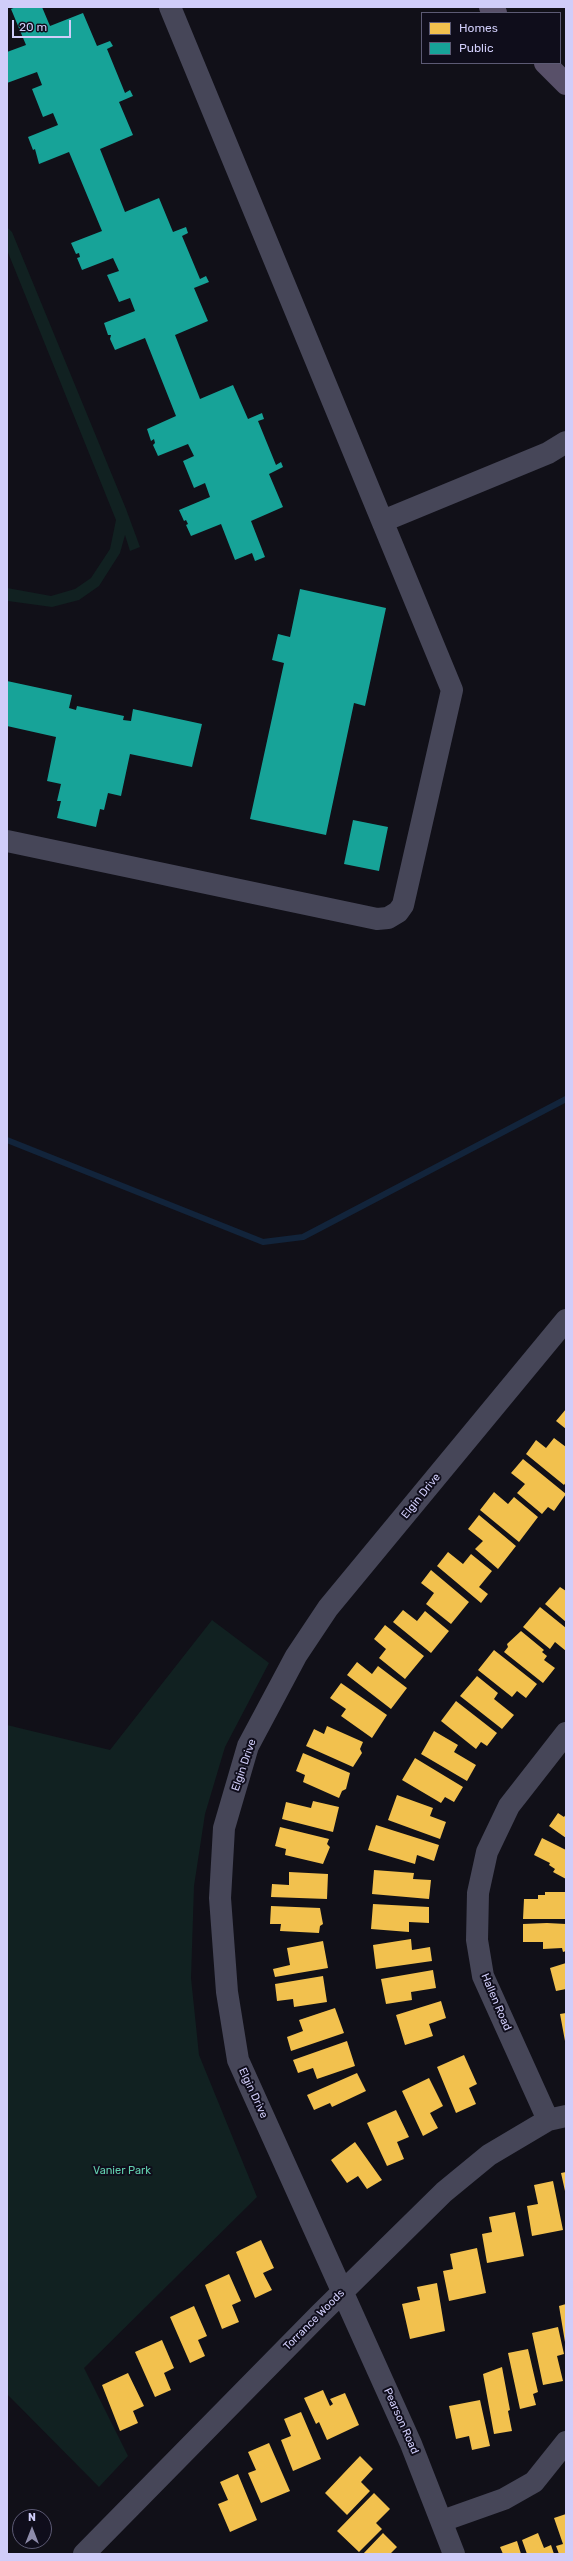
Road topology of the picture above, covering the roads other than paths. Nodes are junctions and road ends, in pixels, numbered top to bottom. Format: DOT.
graph roads {
  1 [pos="170,7"];
  2 [pos="546,64"];
  3 [pos="566,84"];
  4 [pos="566,442"];
  5 [pos="383,521"];
  6 [pos="7,841"];
  7 [pos="566,1320"];
  8 [pos="566,1733"];
  9 [pos="557,2118"];
  10 [pos="343,2291"];
  11 [pos="566,2442"];
  12 [pos="442,2521"];
  13 [pos="84,2554"];
  14 [pos="454,2554"];
  1 -- 5 [label="street"];
  2 -- 3 [label="main road"];
  4 -- 5 [label="street"];
  5 -- 6 [label="street"];
  7 -- 10 [label="street, Elgin Drive"];
  8 -- 9 [label="street, Hallen Road"];
  9 -- 10 [label="street, Torrance Woods"];
  10 -- 12 [label="street, Pearson Road"];
  10 -- 13 [label="street, Torrance Woods"];
  11 -- 12 [label="street"];
  12 -- 14 [label="street, Pearson Road"];
}
